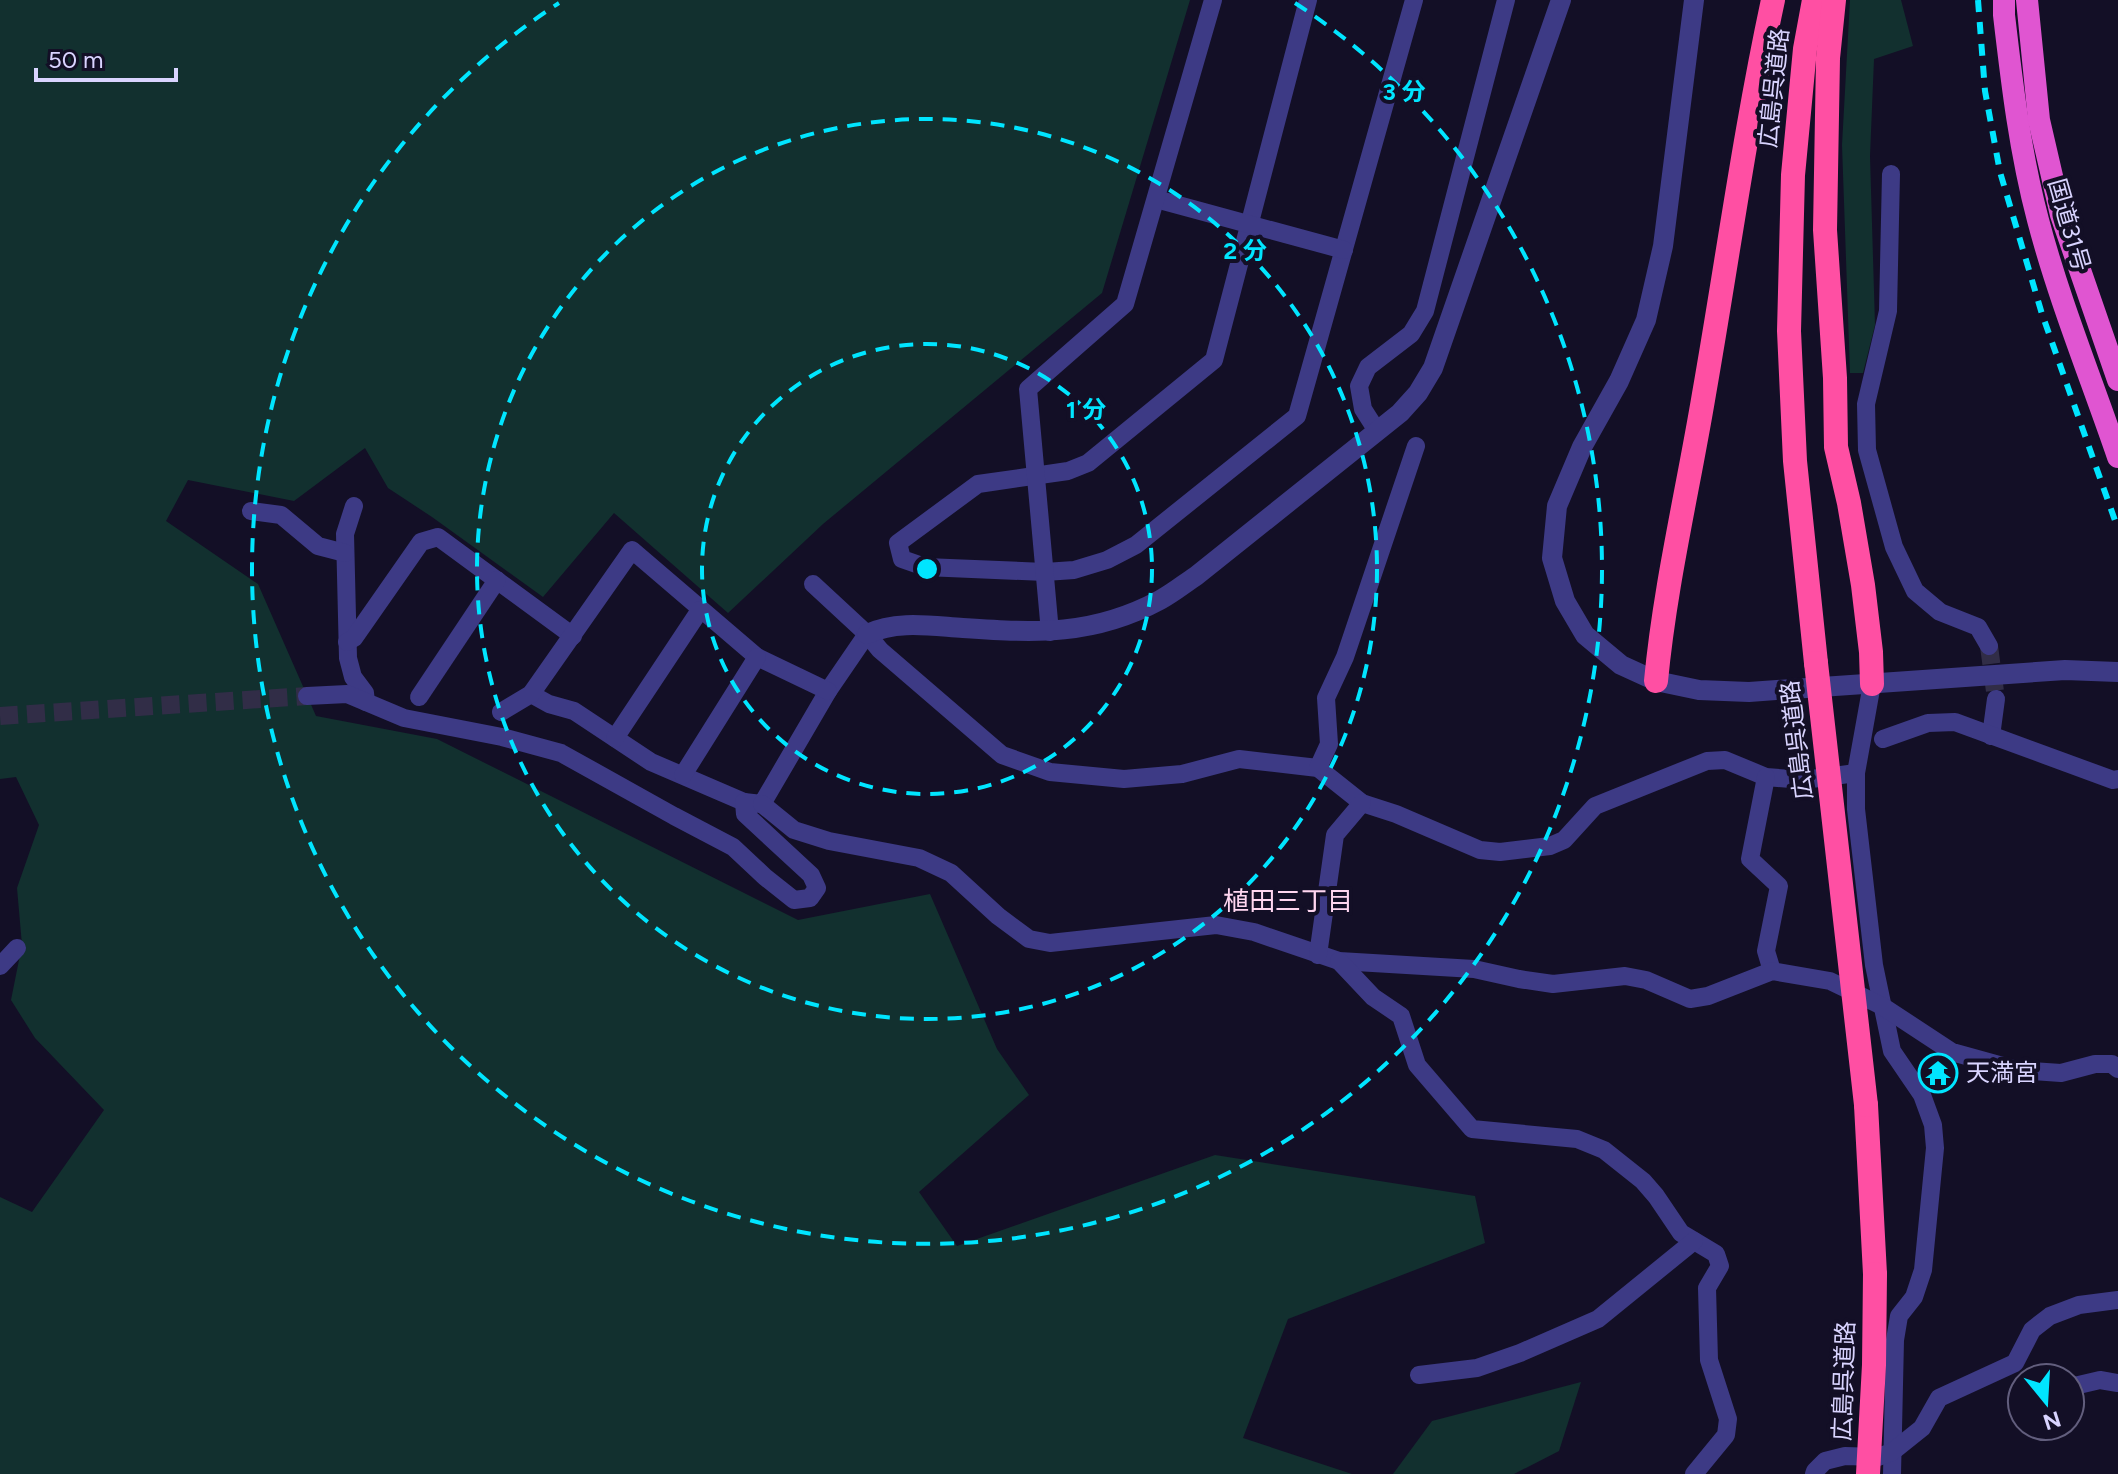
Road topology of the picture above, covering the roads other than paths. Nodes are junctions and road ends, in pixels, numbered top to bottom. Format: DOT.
graph roads {
  1 [pos="1213,0"];
  2 [pos="1308,0"];
  3 [pos="1414,0"];
  4 [pos="1506,0"];
  5 [pos="1561,0"];
  6 [pos="1694,0"];
  7 [pos="1773,0"];
  8 [pos="1814,0"];
  9 [pos="1834,0"];
  10 [pos="2004,0"];
  11 [pos="2027,0"];
  12 [pos="1891,174"];
  13 [pos="1156,199"];
  14 [pos="1249,224"];
  15 [pos="1344,250"];
  16 [pos="2118,380"];
  17 [pos="1377,431"];
  18 [pos="1416,446"];
  19 [pos="2118,457"];
  20 [pos="1036,476"];
  21 [pos="354,506"];
  22 [pos="251,511"];
  23 [pos="345,553"];
  24 [pos="1045,572"];
  25 [pos="497,580"];
  26 [pos="813,584"];
  27 [pos="700,610"];
  28 [pos="1050,632"];
  29 [pos="867,634"];
  30 [pos="573,636"];
  31 [pos="347,642"];
  32 [pos="1989,646"];
  33 [pos="757,657"];
  34 [pos="2118,672"];
  35 [pos="1656,681"];
  36 [pos="1872,684"];
  37 [pos="828,691"];
  38 [pos="531,694"];
  39 [pos="307,696"];
  40 [pos="419,697"];
  41 [pos="1996,699"];
  42 [pos="366,702"];
  43 [pos="501,712"];
  44 [pos="1991,736"];
  45 [pos="615,738"];
  46 [pos="1883,739"];
  47 [pos="1318,768"];
  48 [pos="1856,773"];
  49 [pos="683,775"];
  50 [pos="1766,777"];
  51 [pos="2118,779"];
  52 [pos="753,803"];
  53 [pos="1362,803"];
  54 [pos="17,948"];
  55 [pos="1318,955"];
  56 [pos="1339,961"];
  57 [pos="0,966"];
  58 [pos="1772,971"];
  59 [pos="1882,1006"];
  60 [pos="2118,1069"];
  61 [pos="1694,1241"];
  62 [pos="2118,1300"];
  63 [pos="2022,1362"];
  64 [pos="1419,1375"];
  65 [pos="2006,1375"];
  66 [pos="2086,1383"];
  67 [pos="2118,1383"];
  68 [pos="1892,1452"];
  69 [pos="1694,1474"];
  70 [pos="1814,1474"];
  71 [pos="1868,1474"];
  72 [pos="1892,1474"];
  1 -- 13 [label="street"];
  2 -- 14 [label="street"];
  3 -- 15 [label="street"];
  4 -- 17 [label="street"];
  5 -- 17 [label="street"];
  6 -- 35 [label="street"];
  7 -- 35 [label="highway"];
  8 -- 71 [label="highway, 広島呉道路, bridge"];
  9 -- 36 [label="highway"];
  10 -- 19 [label="highway, 国道31号"];
  11 -- 16 [label="highway, 国道31号"];
  12 -- 32 [label="street"];
  13 -- 14 [label="street"];
  13 -- 20 [label="street"];
  14 -- 15 [label="street"];
  14 -- 20 [label="street"];
  15 -- 24 [label="street"];
  17 -- 28 [label="street"];
  18 -- 47 [label="street"];
  20 -- 24 [label="street"];
  20 -- 24 [label="street"];
  21 -- 23 [label="street"];
  22 -- 23 [label="street"];
  23 -- 31 [label="street"];
  24 -- 28 [label="street"];
  25 -- 30 [label="street"];
  25 -- 31 [label="street"];
  25 -- 40 [label="street"];
  26 -- 29 [label="street"];
  27 -- 30 [label="street"];
  27 -- 33 [label="street"];
  27 -- 45 [label="street"];
  28 -- 29 [label="street"];
  29 -- 37 [label="street"];
  29 -- 47 [label="street"];
  30 -- 38 [label="street"];
  31 -- 42 [label="street"];
  33 -- 37 [label="street"];
  33 -- 49 [label="street"];
  34 -- 36 [label="street"];
  35 -- 36 [label="street"];
  36 -- 48 [label="street"];
  37 -- 52 [label="street"];
  38 -- 43 [label="street"];
  38 -- 45 [label="street"];
  39 -- 42 [label="street"];
  41 -- 44 [label="street"];
  42 -- 52 [label="street"];
  44 -- 46 [label="street"];
  44 -- 51 [label="street"];
  45 -- 49 [label="street"];
  47 -- 53 [label="street"];
  48 -- 50 [label="street"];
  48 -- 59 [label="street"];
  49 -- 52 [label="street"];
  50 -- 53 [label="street"];
  50 -- 58 [label="street"];
  52 -- 55 [label="street"];
  53 -- 55 [label="street"];
  54 -- 57 [label="street"];
  55 -- 56 [label="street"];
  56 -- 58 [label="street"];
  56 -- 61 [label="street"];
  58 -- 59 [label="street"];
  59 -- 60 [label="street"];
  59 -- 68 [label="street"];
  61 -- 64 [label="street"];
  61 -- 69 [label="street"];
  62 -- 63 [label="street"];
  65 -- 68 [label="street"];
  66 -- 67 [label="street"];
  68 -- 70 [label="street"];
  68 -- 72 [label="street"];
}
